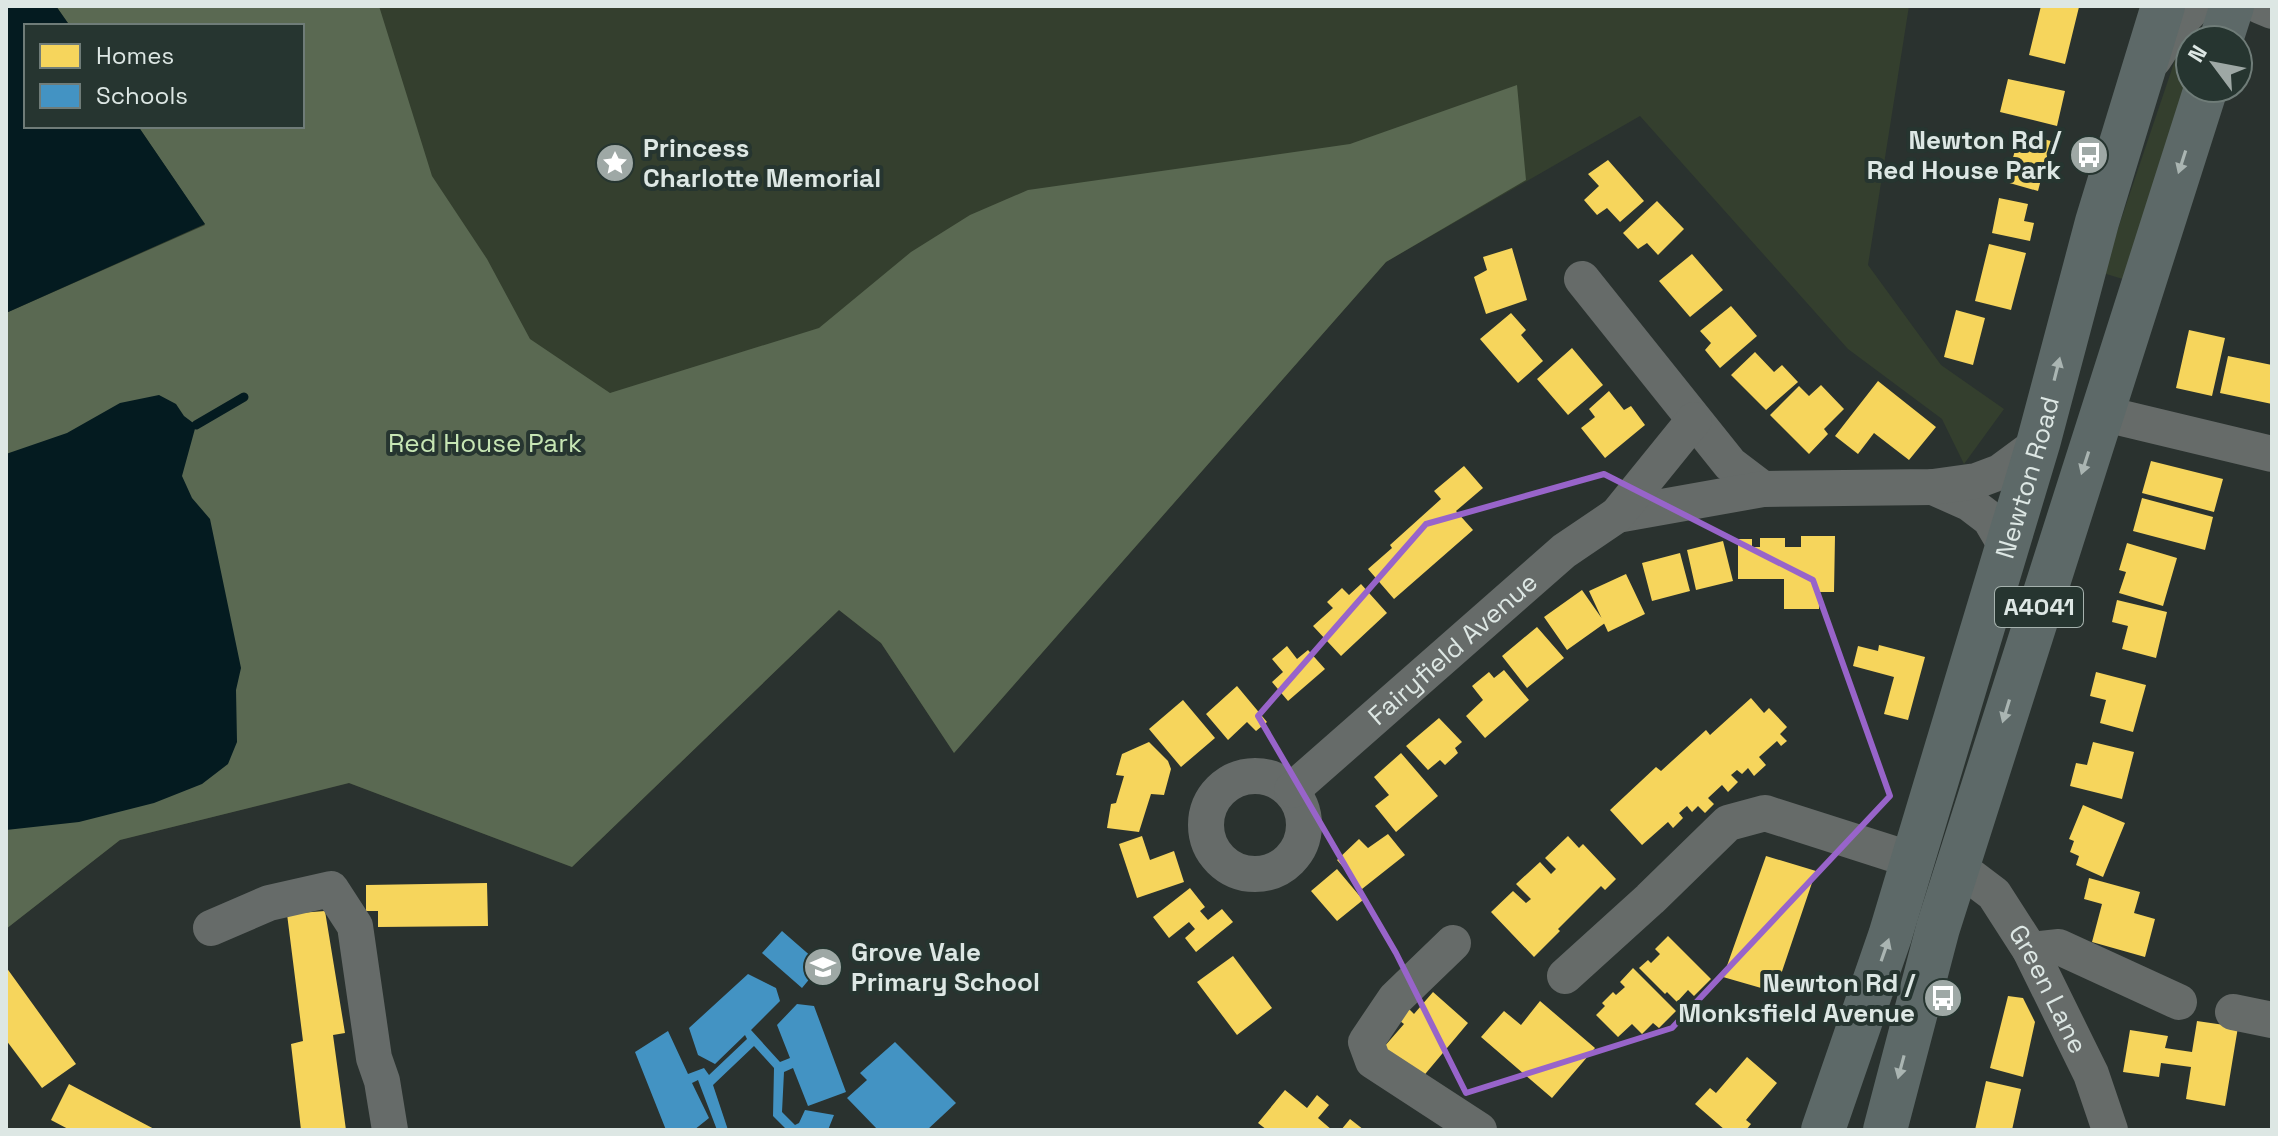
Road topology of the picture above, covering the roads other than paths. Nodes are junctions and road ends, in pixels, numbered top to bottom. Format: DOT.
graph roads {
  1 [pos="2163,6"];
  2 [pos="2195,6"];
  3 [pos="2260,6"];
  4 [pos="2272,11"];
  5 [pos="2138,84"];
  6 [pos="2201,104"];
  7 [pos="1582,279"];
  8 [pos="2101,413"];
  9 [pos="1694,420"];
  10 [pos="2038,444"];
  11 [pos="2272,454"];
  12 [pos="1933,487"];
  13 [pos="1763,489"];
  14 [pos="1617,515"];
  15 [pos="2007,548"];
  16 [pos="1292,790"];
  17 [pos="1912,860"];
  18 [pos="1957,866"];
  19 [pos="211,928"];
  20 [pos="1453,943"];
  21 [pos="2030,950"];
  22 [pos="1565,976"];
  23 [pos="2179,1002"];
  24 [pos="2233,1012"];
  25 [pos="2272,1020"];
  26 [pos="390,1130"];
  27 [pos="1479,1130"];
  28 [pos="1823,1130"];
  29 [pos="1885,1130"];
  30 [pos="2110,1130"];
  1 -- 5 [label="highway, Newton Road / A4041"];
  2 -- 5 [label="street"];
  3 -- 4 [label="street"];
  10 -- 5 [label="highway, Newton Road / A4041, one-way"];
  6 -- 8 [label="highway, Newton Road / A4041, one-way"];
  7 -- 9 [label="street"];
  8 -- 11 [label="street"];
  8 -- 18 [label="highway, Newton Road / A4041, one-way"];
  9 -- 13 [label="street"];
  9 -- 14 [label="street, Fairyfield Avenue"];
  10 -- 12 [label="street, Fairyfield Avenue"];
  10 -- 15 [label="highway, Newton Road / A4041"];
  12 -- 13 [label="street, Fairyfield Avenue"];
  12 -- 15 [label="street, Fairyfield Avenue"];
  13 -- 14 [label="street, Fairyfield Avenue"];
  14 -- 16 [label="street, Fairyfield Avenue"];
  15 -- 17 [label="highway, Newton Road / A4041"];
  17 -- 22 [label="street"];
  28 -- 17 [label="highway, Newton Road / A4041, one-way"];
  18 -- 21 [label="street, Green Lane"];
  18 -- 29 [label="highway, Newton Road / A4041, one-way"];
  19 -- 26 [label="street"];
  20 -- 27 [label="street"];
  21 -- 23 [label="street"];
  21 -- 30 [label="street, Green Lane"];
  24 -- 25 [label="street"];
}
